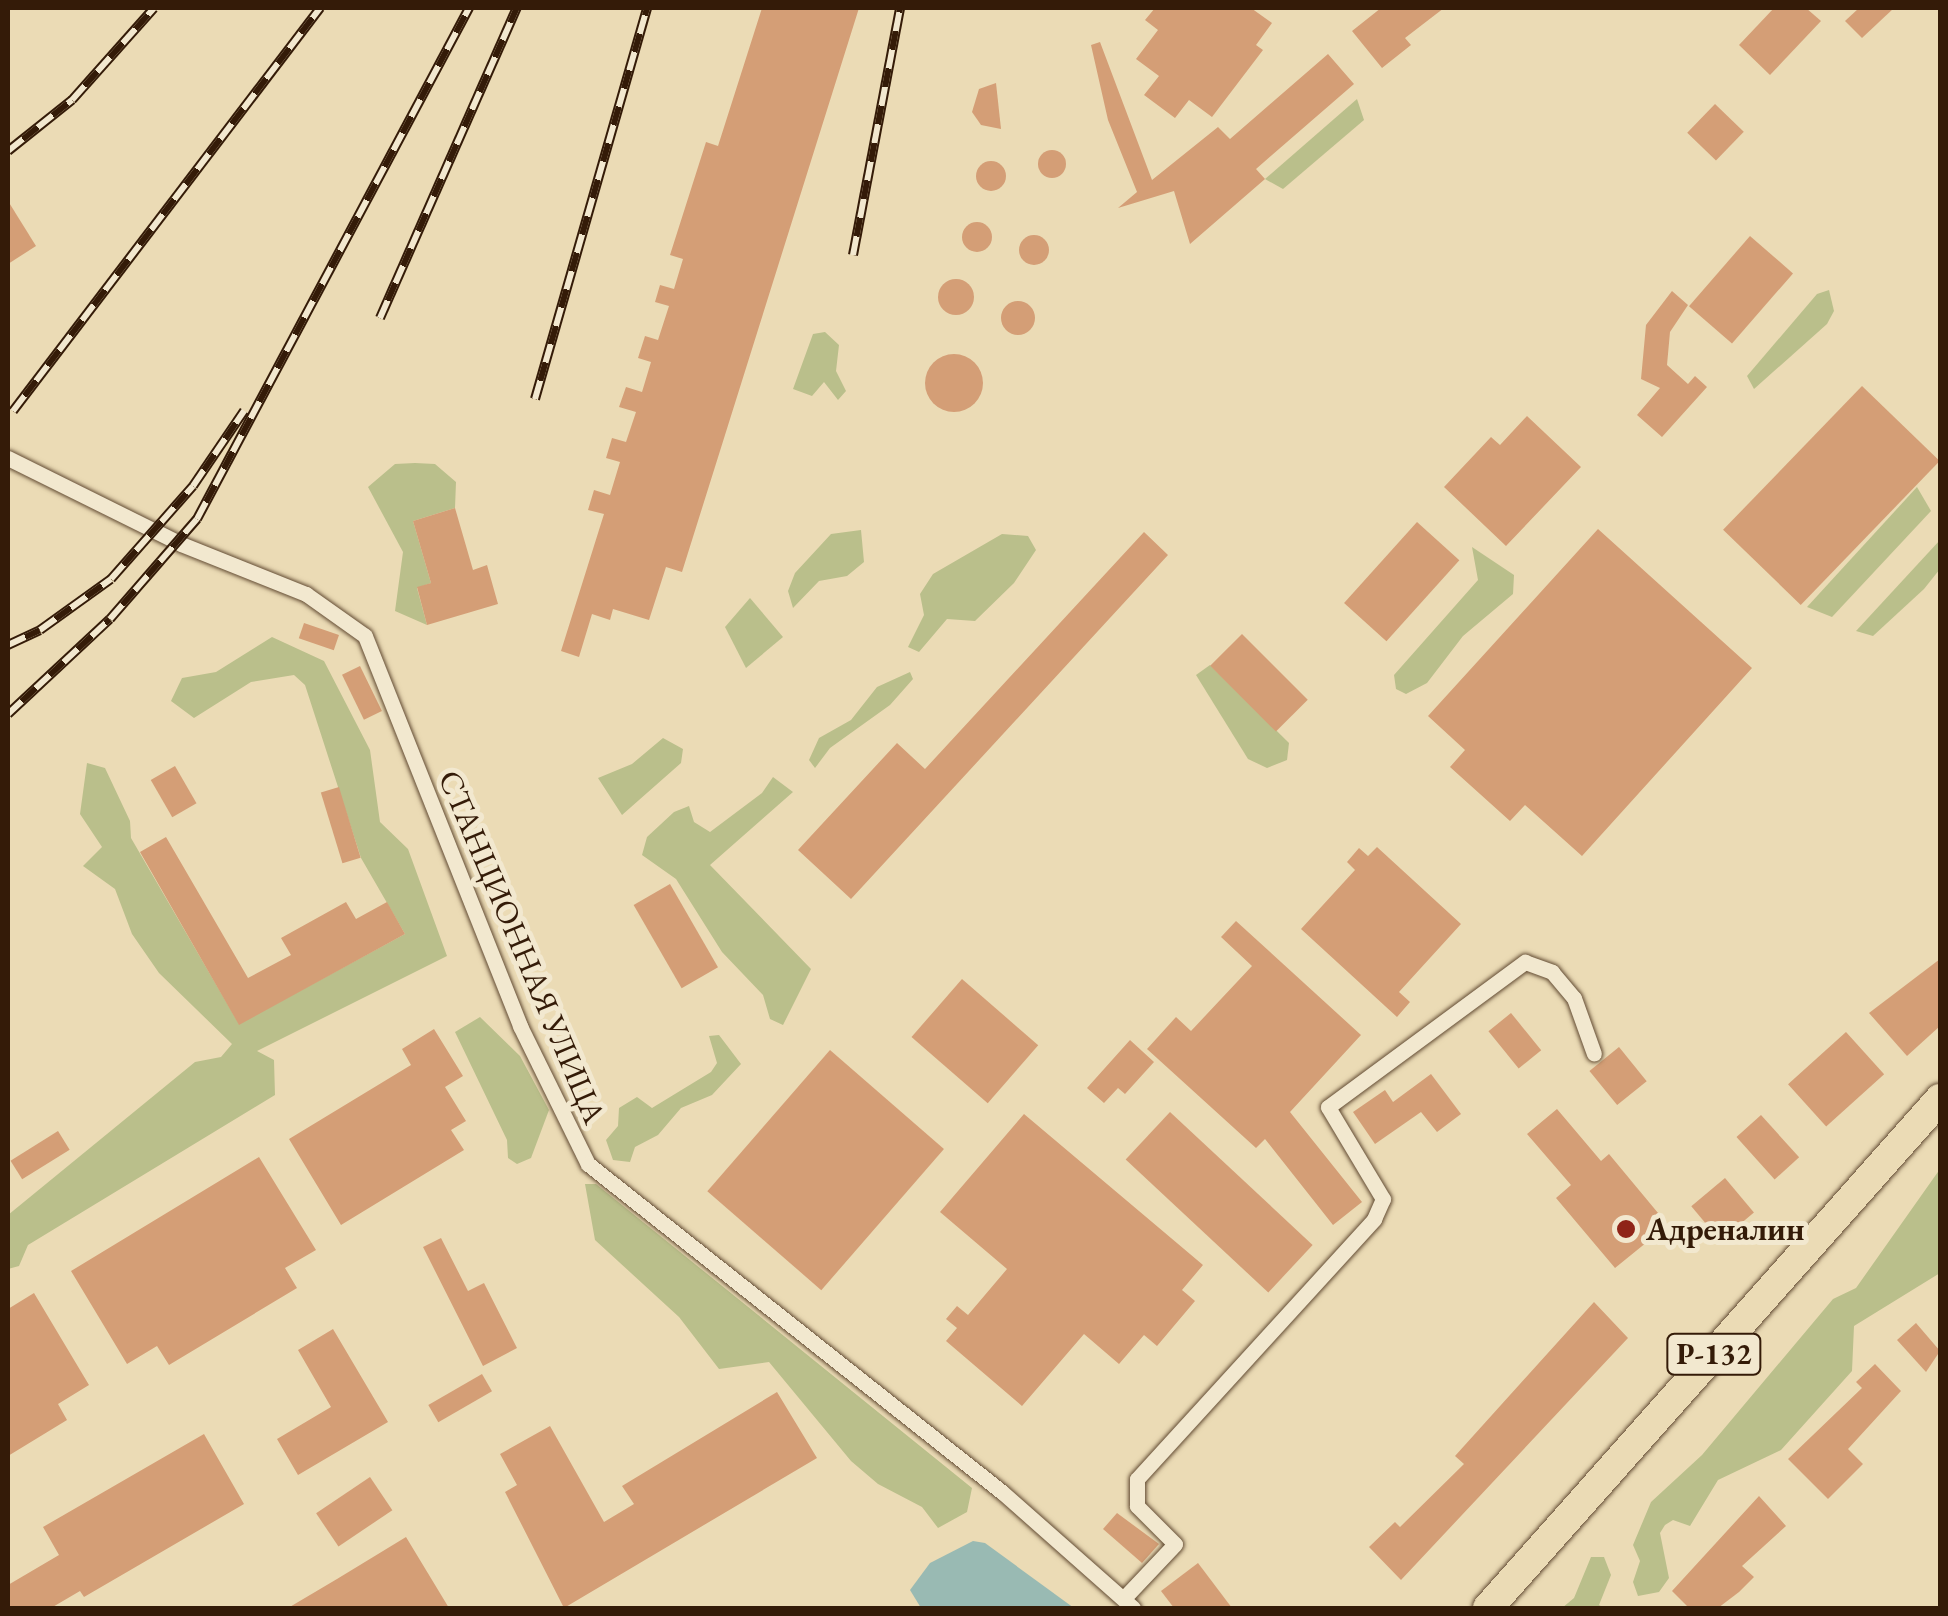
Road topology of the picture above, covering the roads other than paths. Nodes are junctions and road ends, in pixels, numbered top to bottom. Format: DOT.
graph roads {
  1 [pos="8,458"];
  2 [pos="1594,1054"];
  3 [pos="1940,1100"];
  4 [pos="1128,1603"];
  5 [pos="1488,1608"];
  1 -- 4 [label="street, СТАНЦИОННАЯ УЛИЦА"];
  2 -- 4 [label="street"];
  3 -- 5 [label="highway, Р-132"];
}
